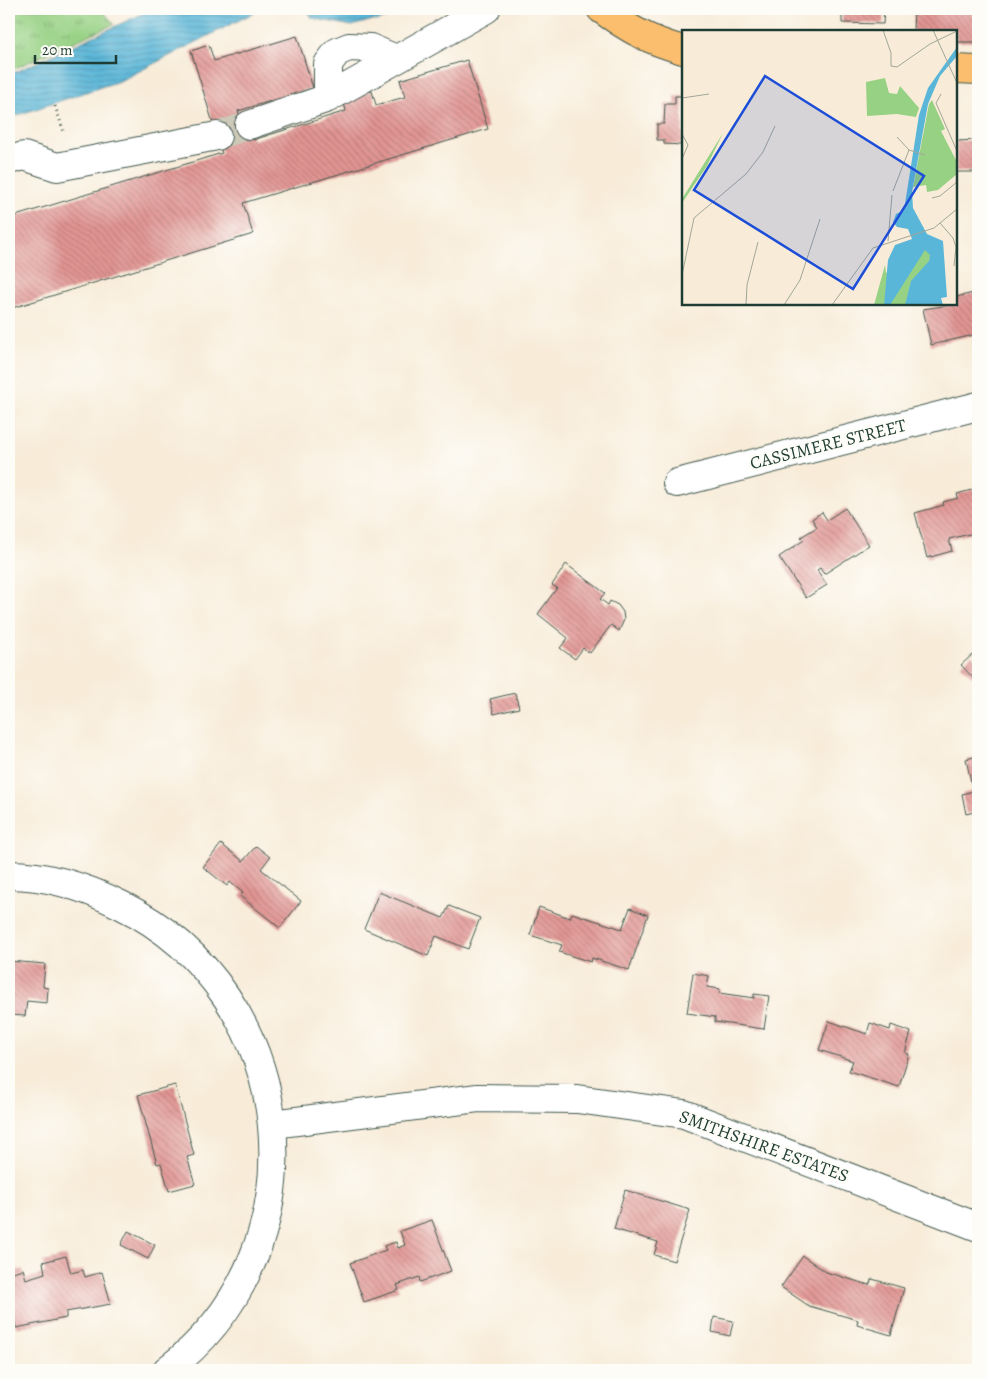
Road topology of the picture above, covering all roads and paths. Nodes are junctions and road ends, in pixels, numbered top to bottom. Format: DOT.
graph roads {
  1 [pos="486,9"];
  2 [pos="601,9"];
  3 [pos="682,50"];
  4 [pos="957,69"];
  5 [pos="978,70"];
  6 [pos="55,106"];
  7 [pos="249,126"];
  8 [pos="64,132"];
  9 [pos="217,136"];
  10 [pos="9,160"];
  11 [pos="978,406"];
  12 [pos="678,483"];
  13 [pos="9,875"];
  14 [pos="274,1124"];
  15 [pos="978,1227"];
  16 [pos="167,1370"];
  1 -- 7 [label="street"];
  2 -- 3 [label="main road"];
  4 -- 5 [label="main road"];
  6 -- 8 [label="path"];
  9 -- 10 [label="street"];
  11 -- 12 [label="street, CASSIMERE STREET"];
  13 -- 14 [label="street"];
  14 -- 15 [label="street, SMITHSHIRE ESTATES"];
  14 -- 16 [label="street"];
}
